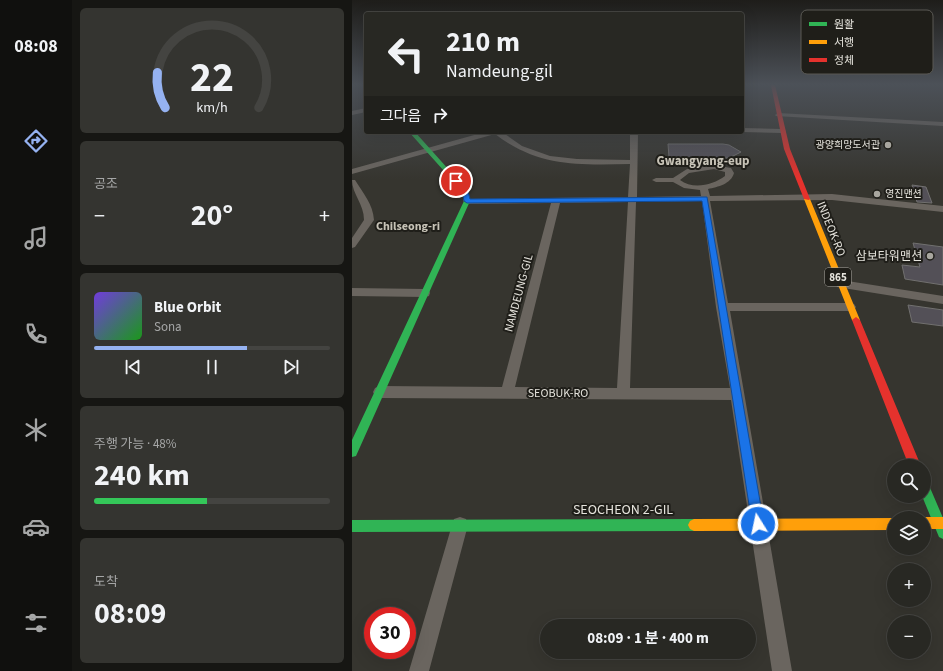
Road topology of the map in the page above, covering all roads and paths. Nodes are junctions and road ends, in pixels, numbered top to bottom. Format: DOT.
graph roads {
  1 [pos="778,116"];
  2 [pos="802,116"];
  3 [pos="943,124"];
  4 [pos="744,130"];
  5 [pos="782,131"];
  6 [pos="414,134"];
  7 [pos="486,134"];
  8 [pos="500,134"];
  9 [pos="634,134"];
  10 [pos="428,150"];
  11 [pos="634,162"];
  12 [pos="352,172"];
  13 [pos="656,180"];
  14 [pos="675,180"];
  15 [pos="352,182"];
  16 [pos="704,193"];
  17 [pos="806,198"];
  18 [pos="556,200"];
  19 [pos="632,200"];
  20 [pos="467,201"];
  21 [pos="943,209"];
  22 [pos="352,246"];
  23 [pos="841,284"];
  24 [pos="352,292"];
  25 [pos="425,293"];
  26 [pos="943,300"];
  27 [pos="722,307"];
  28 [pos="850,307"];
  29 [pos="380,392"];
  30 [pos="507,393"];
  31 [pos="623,394"];
  32 [pos="736,394"];
  33 [pos="352,452"];
  34 [pos="912,459"];
  35 [pos="931,502"];
  36 [pos="941,523"];
  37 [pos="758,524"];
  38 [pos="887,524"];
  39 [pos="460,525"];
  40 [pos="352,526"];
  41 [pos="943,533"];
  42 [pos="419,671"];
  43 [pos="782,671"];
  1 -- 5 [label="street, INDEOK-RO / 865"];
  2 -- 3 [label="street"];
  4 -- 5 [label="street"];
  5 -- 17 [label="street, INDEOK-RO / 865"];
  6 -- 10 [label="street"];
  7 -- 10 [label="street"];
  8 -- 11 [label="street"];
  9 -- 11 [label="street"];
  10 -- 12 [label="street"];
  10 -- 20 [label="street"];
  11 -- 19 [label="street"];
  13 -- 14 [label="street"];
  14 -- 16 [label="street"];
  14 -- 16 [label="street"];
  15 -- 22 [label="street"];
  16 -- 17 [label="street"];
  16 -- 19 [label="street"];
  16 -- 27 [label="street"];
  17 -- 21 [label="street"];
  17 -- 23 [label="street, INDEOK-RO / 865"];
  18 -- 19 [label="street"];
  18 -- 20 [label="street"];
  18 -- 30 [label="street, NAMDEUNG-GIL"];
  19 -- 31 [label="street"];
  20 -- 25 [label="street"];
  23 -- 26 [label="street"];
  23 -- 28 [label="street, INDEOK-RO / 865"];
  24 -- 25 [label="street"];
  25 -- 29 [label="street"];
  27 -- 28 [label="street"];
  27 -- 32 [label="street"];
  28 -- 34 [label="street, INDEOK-RO / 865"];
  29 -- 30 [label="street, SEOBUK-RO"];
  29 -- 33 [label="street"];
  30 -- 31 [label="street, SEOBUK-RO"];
  31 -- 32 [label="street, SEOBUK-RO"];
  32 -- 37 [label="street"];
  35 -- 36 [label="street"];
  36 -- 41 [label="street"];
  37 -- 38 [label="street, SEOCHEON 2-GIL"];
  37 -- 39 [label="street, SEOCHEON 2-GIL"];
  37 -- 43 [label="street"];
  39 -- 40 [label="street, SEOCHEON 2-GIL"];
  39 -- 42 [label="street"];
}
